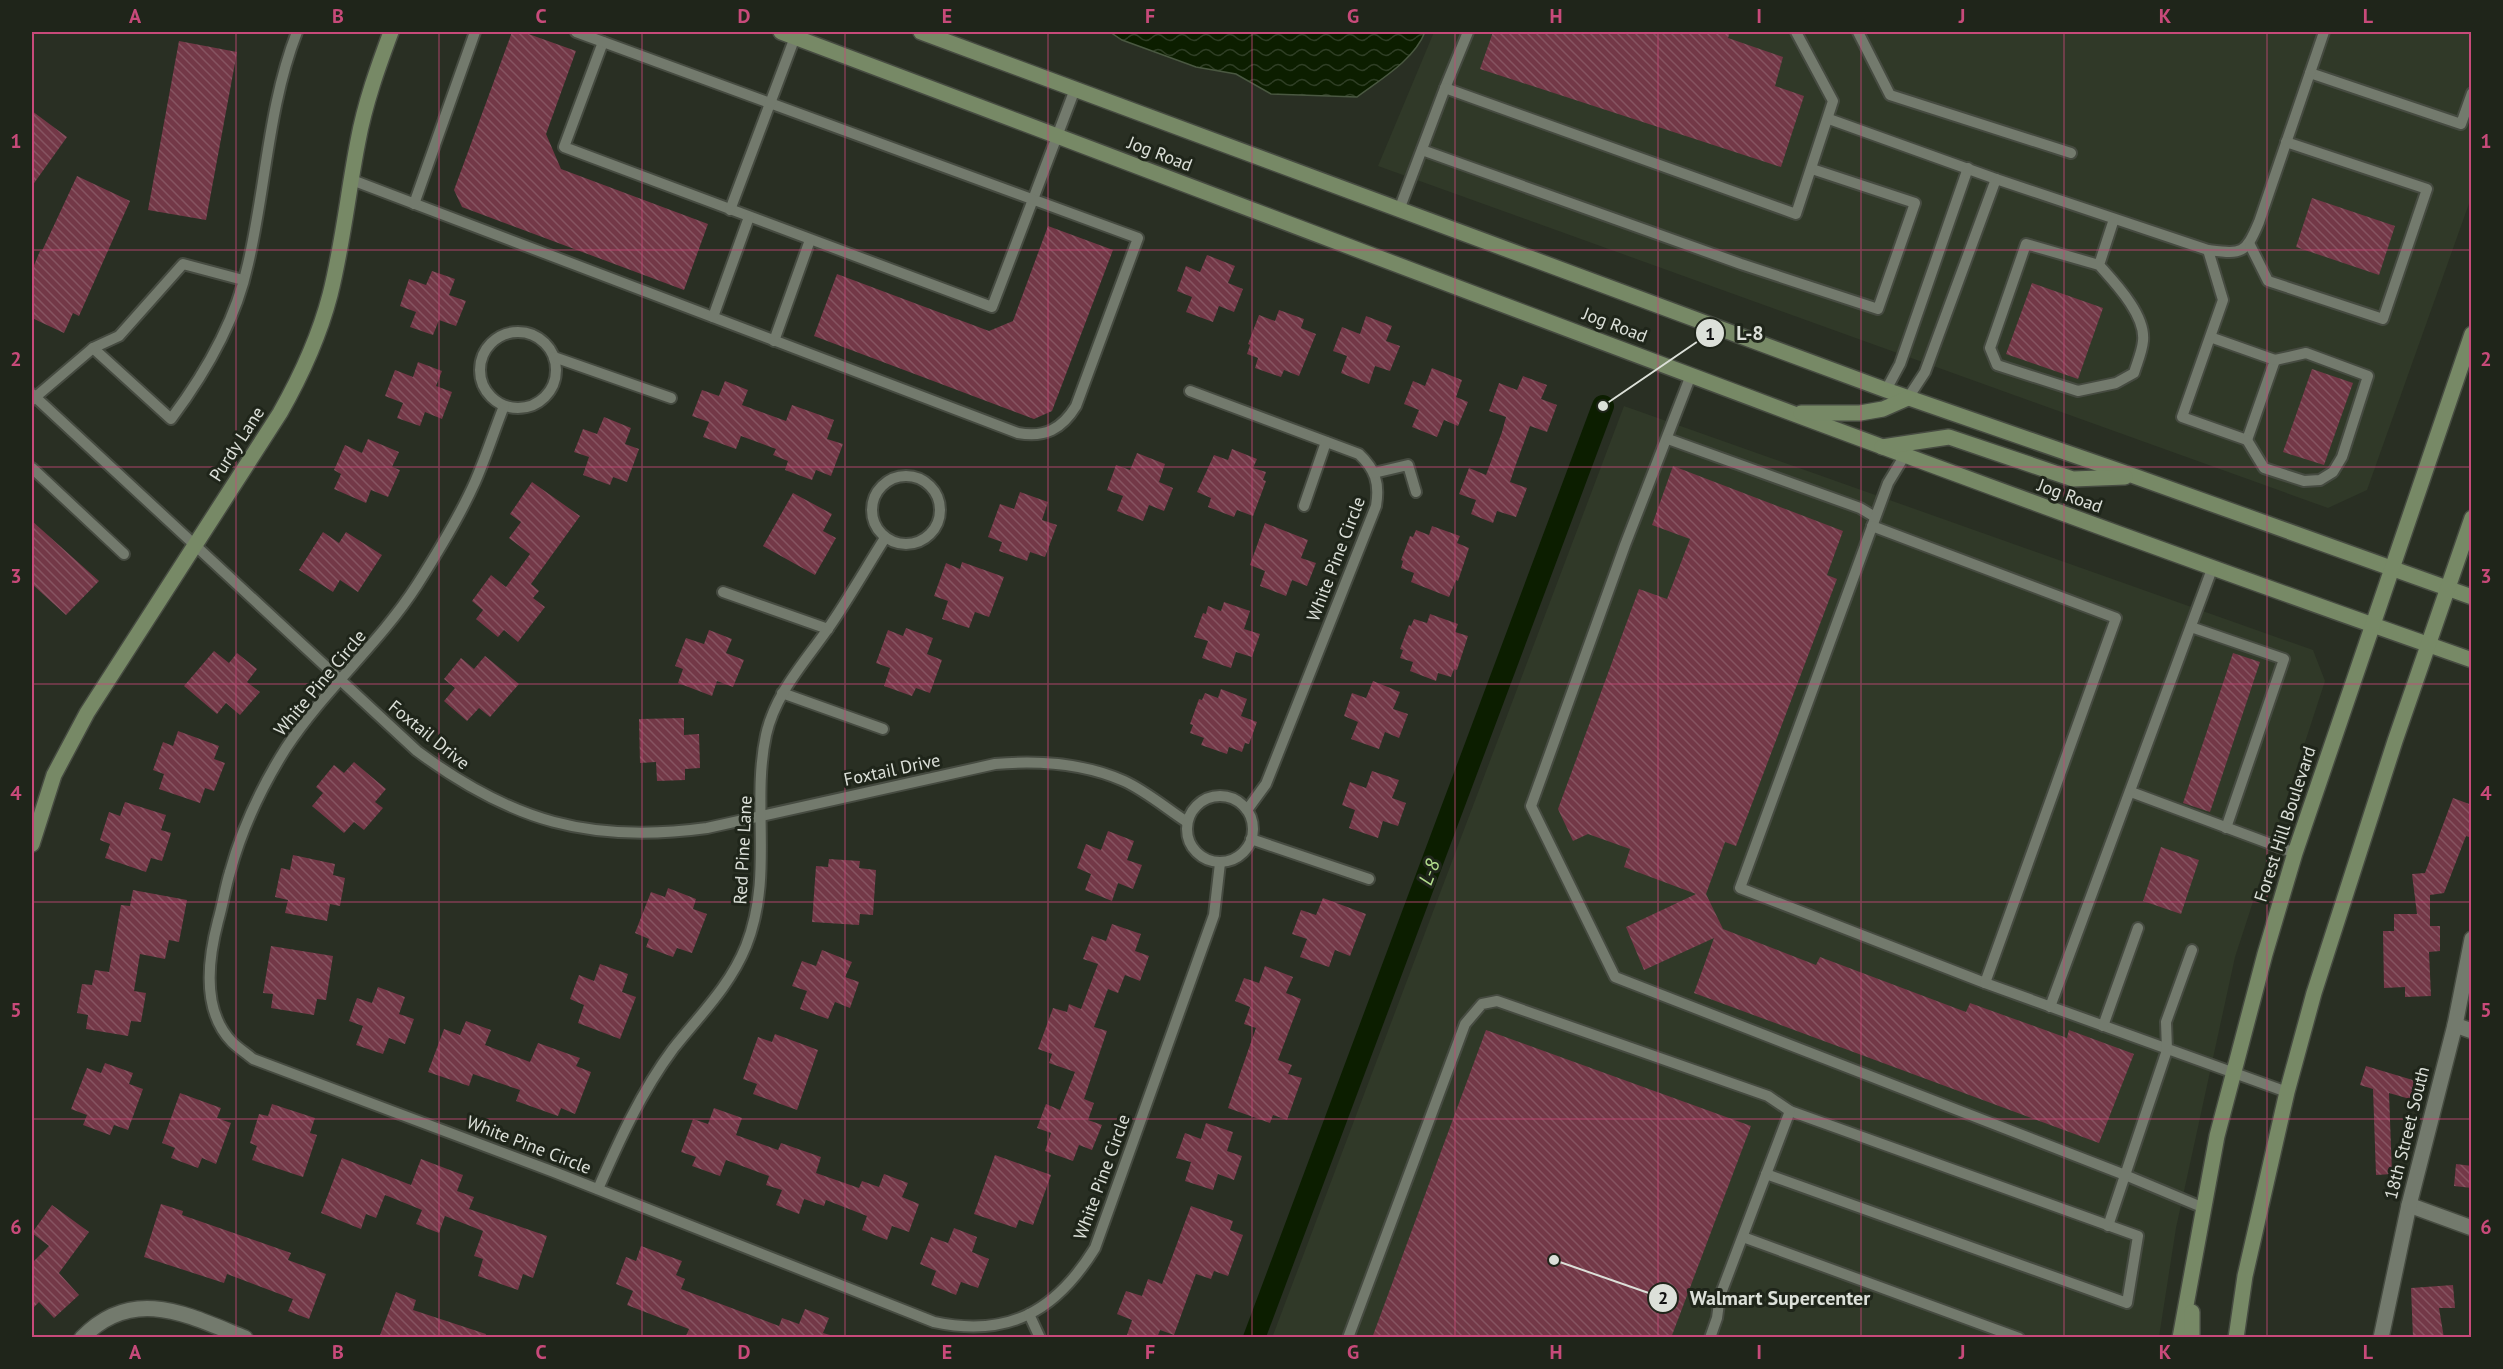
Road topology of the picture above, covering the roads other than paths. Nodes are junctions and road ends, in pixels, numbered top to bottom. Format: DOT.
graph roads {
  1 [pos="297,32"];
  2 [pos="392,32"];
  3 [pos="476,32"];
  4 [pos="576,32"];
  5 [pos="921,32"];
  6 [pos="1468,32"];
  7 [pos="1796,32"];
  8 [pos="1858,32"];
  9 [pos="2324,32"];
  10 [pos="788,34"];
  11 [pos="603,42"];
  12 [pos="2310,73"];
  13 [pos="1445,88"];
  14 [pos="1075,89"];
  15 [pos="2472,93"];
  16 [pos="770,103"];
  17 [pos="1829,119"];
  18 [pos="1057,136"];
  19 [pos="2286,142"];
  20 [pos="1422,150"];
  21 [pos="2071,153"];
  22 [pos="1968,168"];
  23 [pos="1812,169"];
  24 [pos="1996,179"];
  25 [pos="352,180"];
  26 [pos="1033,200"];
  27 [pos="414,204"];
  28 [pos="730,210"];
  29 [pos="1399,210"];
  30 [pos="749,217"];
  31 [pos="2114,219"];
  32 [pos="810,240"];
  33 [pos="2250,244"];
  34 [pos="2208,250"];
  35 [pos="2099,265"];
  36 [pos="243,280"];
  37 [pos="713,318"];
  38 [pos="2472,334"];
  39 [pos="2210,337"];
  40 [pos="774,341"];
  41 [pos="93,348"];
  42 [pos="554,357"];
  43 [pos="2275,360"];
  44 [pos="1691,375"];
  45 [pos="1886,390"];
  46 [pos="1190,391"];
  47 [pos="33,397"];
  48 [pos="671,398"];
  49 [pos="1908,398"];
  50 [pos="504,406"];
  51 [pos="1792,413"];
  52 [pos="1668,439"];
  53 [pos="2247,440"];
  54 [pos="1326,442"];
  55 [pos="1882,447"];
  56 [pos="1905,456"];
  57 [pos="32,468"];
  58 [pos="1374,473"];
  59 [pos="2134,476"];
  60 [pos="1416,492"];
  61 [pos="1304,506"];
  62 [pos="2472,518"];
  63 [pos="1873,521"];
  64 [pos="885,538"];
  65 [pos="195,545"];
  66 [pos="124,554"];
  67 [pos="2212,569"];
  68 [pos="2391,569"];
  69 [pos="2448,589"];
  70 [pos="723,592"];
  71 [pos="2472,597"];
  72 [pos="2372,626"];
  73 [pos="2191,627"];
  74 [pos="828,629"];
  75 [pos="2428,645"];
  76 [pos="2472,660"];
  77 [pos="341,681"];
  78 [pos="782,693"];
  79 [pos="883,729"];
  80 [pos="2131,792"];
  81 [pos="1247,810"];
  82 [pos="762,815"];
  83 [pos="1187,822"];
  84 [pos="2226,828"];
  85 [pos="1251,839"];
  86 [pos="32,844"];
  87 [pos="2295,853"];
  88 [pos="1220,863"];
  89 [pos="1369,879"];
  90 [pos="2138,928"];
  91 [pos="2472,939"];
  92 [pos="2192,950"];
  93 [pos="1984,983"];
  94 [pos="2050,1007"];
  95 [pos="2454,1025"];
  96 [pos="2103,1026"];
  97 [pos="2472,1031"];
  98 [pos="2168,1050"];
  99 [pos="2233,1074"];
  100 [pos="2287,1092"];
  101 [pos="1790,1111"];
  102 [pos="1766,1174"];
  103 [pos="2125,1175"];
  104 [pos="598,1189"];
  105 [pos="2409,1204"];
  106 [pos="2204,1208"];
  107 [pos="2108,1226"];
  108 [pos="2472,1228"];
  109 [pos="1743,1237"];
  110 [pos="2193,1267"];
  111 [pos="1029,1314"];
  112 [pos="82,1338"];
  113 [pos="245,1338"];
  114 [pos="1040,1338"];
  115 [pos="1348,1338"];
  116 [pos="1710,1338"];
  117 [pos="2019,1338"];
  118 [pos="2180,1338"];
  119 [pos="2192,1338"];
  120 [pos="2236,1338"];
  121 [pos="2380,1338"];
  1 -- 36 [label="lane"];
  2 -- 25 [label="main road, Purdy Lane"];
  3 -- 27 [label="lane"];
  4 -- 11 [label="lane"];
  5 -- 14 [label="main road, Jog Road"];
  6 -- 13 [label="lane"];
  7 -- 17 [label="lane"];
  8 -- 21 [label="lane"];
  9 -- 12 [label="lane"];
  10 -- 16 [label="lane"];
  10 -- 18 [label="main road, Jog Road"];
  11 -- 16 [label="lane"];
  11 -- 28 [label="lane"];
  12 -- 15 [label="lane"];
  12 -- 19 [label="lane"];
  13 -- 20 [label="lane"];
  13 -- 23 [label="lane"];
  14 -- 18 [label="lane"];
  14 -- 29 [label="main road, Jog Road"];
  16 -- 26 [label="lane"];
  16 -- 28 [label="lane"];
  17 -- 22 [label="lane"];
  17 -- 23 [label="lane"];
  18 -- 26 [label="lane"];
  18 -- 44 [label="main road, Jog Road"];
  19 -- 33 [label="lane"];
  19 -- 33 [label="lane"];
  20 -- 23 [label="lane"];
  20 -- 29 [label="lane"];
  22 -- 24 [label="lane"];
  22 -- 45 [label="lane"];
  24 -- 31 [label="lane"];
  24 -- 49 [label="lane"];
  25 -- 27 [label="lane"];
  25 -- 65 [label="main road, Purdy Lane"];
  26 -- 32 [label="lane"];
  26 -- 40 [label="lane"];
  27 -- 37 [label="lane"];
  28 -- 30 [label="lane"];
  29 -- 45 [label="main road, Jog Road"];
  30 -- 32 [label="lane"];
  30 -- 37 [label="lane"];
  31 -- 34 [label="lane"];
  31 -- 35 [label="lane"];
  32 -- 40 [label="lane"];
  33 -- 34 [label="lane"];
  34 -- 39 [label="lane"];
  35 -- 35 [label="lane"];
  36 -- 41 [label="lane"];
  36 -- 41 [label="lane"];
  37 -- 40 [label="lane"];
  38 -- 68 [label="main road, Forest Hill Boulevard"];
  39 -- 43 [label="lane"];
  39 -- 53 [label="lane"];
  41 -- 47 [label="lane"];
  42 -- 48 [label="lane"];
  42 -- 50 [label="lane"];
  42 -- 50 [label="lane"];
  43 -- 53 [label="lane"];
  43 -- 53 [label="lane"];
  44 -- 51 [label="main road, Jog Road"];
  44 -- 52 [label="lane"];
  45 -- 49 [label="main road, Jog Road"];
  46 -- 54 [label="lane"];
  47 -- 65 [label="lane, Foxtail Drive"];
  49 -- 51 [label="main road"];
  49 -- 59 [label="main road, Jog Road"];
  50 -- 77 [label="lane, White Pine Circle"];
  51 -- 55 [label="main road, Jog Road"];
  52 -- 63 [label="lane"];
  52 -- 103 [label="lane"];
  54 -- 58 [label="lane"];
  54 -- 61 [label="lane"];
  55 -- 56 [label="main road, Jog Road"];
  55 -- 59 [label="main road"];
  56 -- 63 [label="lane"];
  56 -- 67 [label="main road, Jog Road"];
  57 -- 66 [label="lane"];
  58 -- 60 [label="lane"];
  58 -- 81 [label="lane, White Pine Circle"];
  59 -- 68 [label="main road, Jog Road"];
  62 -- 69 [label="main road"];
  63 -- 93 [label="lane"];
  63 -- 93 [label="lane"];
  64 -- 64 [label="lane"];
  64 -- 74 [label="lane, Red Pine Lane"];
  65 -- 77 [label="lane, Foxtail Drive"];
  65 -- 86 [label="main road, Purdy Lane"];
  67 -- 72 [label="main road, Jog Road"];
  67 -- 73 [label="lane"];
  68 -- 69 [label="main road, Jog Road"];
  68 -- 72 [label="main road, Forest Hill Boulevard"];
  69 -- 71 [label="main road, Jog Road"];
  69 -- 75 [label="main road"];
  70 -- 74 [label="lane"];
  72 -- 75 [label="main road, Jog Road"];
  72 -- 87 [label="main road, Forest Hill Boulevard"];
  73 -- 80 [label="lane"];
  73 -- 84 [label="lane"];
  74 -- 78 [label="lane, Red Pine Lane"];
  75 -- 76 [label="main road, Jog Road"];
  75 -- 100 [label="main road"];
  77 -- 82 [label="lane, Foxtail Drive"];
  77 -- 104 [label="lane, White Pine Circle"];
  78 -- 79 [label="lane"];
  78 -- 82 [label="lane, Red Pine Lane"];
  80 -- 84 [label="lane"];
  80 -- 94 [label="lane"];
  81 -- 83 [label="lane"];
  81 -- 85 [label="lane"];
  82 -- 83 [label="lane, Foxtail Drive"];
  82 -- 104 [label="lane, Red Pine Lane"];
  83 -- 88 [label="lane"];
  84 -- 87 [label="lane"];
  85 -- 88 [label="lane"];
  85 -- 89 [label="lane"];
  87 -- 99 [label="main road, Forest Hill Boulevard"];
  88 -- 111 [label="lane, White Pine Circle"];
  90 -- 96 [label="lane"];
  91 -- 95 [label="street, 18th Street South"];
  92 -- 98 [label="lane"];
  93 -- 94 [label="lane"];
  94 -- 96 [label="lane"];
  95 -- 97 [label="street"];
  95 -- 105 [label="street, 18th Street South"];
  96 -- 98 [label="lane"];
  98 -- 99 [label="lane"];
  98 -- 103 [label="lane"];
  99 -- 100 [label="lane"];
  99 -- 106 [label="main road, Forest Hill Boulevard"];
  100 -- 120 [label="main road"];
  101 -- 102 [label="lane"];
  101 -- 107 [label="lane"];
  101 -- 115 [label="lane"];
  102 -- 107 [label="lane"];
  102 -- 109 [label="lane"];
  103 -- 106 [label="lane"];
  103 -- 107 [label="lane"];
  104 -- 111 [label="lane, White Pine Circle"];
  105 -- 108 [label="street"];
  105 -- 121 [label="street, 18th Street South"];
  106 -- 110 [label="main road, Forest Hill Boulevard"];
  109 -- 116 [label="lane"];
  109 -- 117 [label="lane"];
  110 -- 118 [label="main road, Forest Hill Boulevard"];
  110 -- 119 [label="main road"];
  111 -- 114 [label="lane"];
  112 -- 113 [label="street"];
}
